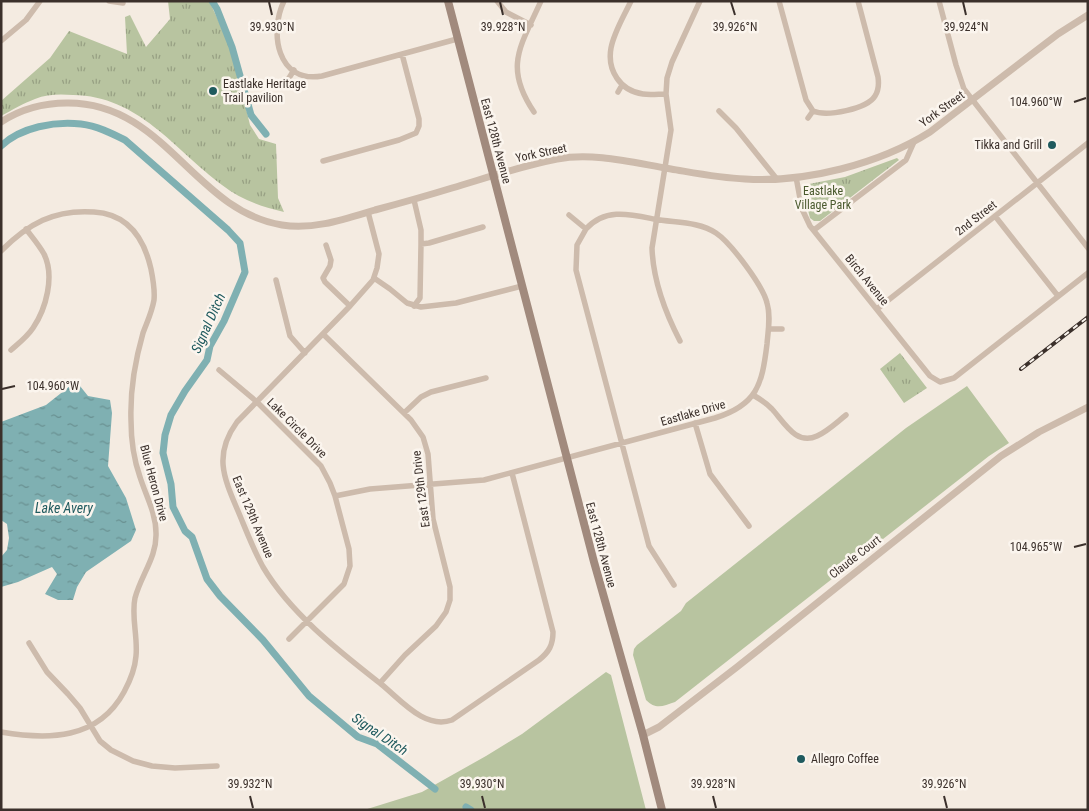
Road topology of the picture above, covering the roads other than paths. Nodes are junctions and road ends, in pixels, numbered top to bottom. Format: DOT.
graph roads {
  1 [pos="40,1"];
  2 [pos="109,1"];
  3 [pos="276,1"];
  4 [pos="448,1"];
  5 [pos="496,1"];
  6 [pos="541,1"];
  7 [pos="631,1"];
  8 [pos="700,1"];
  9 [pos="780,1"];
  10 [pos="858,1"];
  11 [pos="939,1"];
  12 [pos="123,3"];
  13 [pos="284,3"];
  14 [pos="1088,15"];
  15 [pos="530,25"];
  16 [pos="457,39"];
  17 [pos="1,41"];
  18 [pos="402,54"];
  19 [pos="294,70"];
  20 [pos="289,78"];
  21 [pos="622,85"];
  22 [pos="618,92"];
  23 [pos="666,94"];
  24 [pos="973,101"];
  25 [pos="720,111"];
  26 [pos="814,111"];
  27 [pos="534,112"];
  28 [pos="808,118"];
  29 [pos="1,122"];
  30 [pos="914,142"];
  31 [pos="1088,143"];
  32 [pos="323,161"];
  33 [pos="666,168"];
  34 [pos="493,176"];
  35 [pos="796,177"];
  36 [pos="776,178"];
  37 [pos="1037,184"];
  38 [pos="414,200"];
  39 [pos="368,212"];
  40 [pos="569,215"];
  41 [pos="995,216"];
  42 [pos="656,219"];
  43 [pos="483,227"];
  44 [pos="26,229"];
  45 [pos="586,229"];
  46 [pos="814,230"];
  47 [pos="421,244"];
  48 [pos="326,245"];
  49 [pos="1088,248"];
  50 [pos="1,251"];
  51 [pos="1088,272"];
  52 [pos="374,278"];
  53 [pos="276,280"];
  54 [pos="522,286"];
  55 [pos="1058,296"];
  56 [pos="350,306"];
  57 [pos="414,306"];
  58 [pos="877,309"];
  59 [pos="769,329"];
  60 [pos="782,329"];
  61 [pos="323,334"];
  62 [pos="680,341"];
  63 [pos="12,350"];
  64 [pos="305,353"];
  65 [pos="219,370"];
  66 [pos="486,378"];
  67 [pos="753,394"];
  68 [pos="257,402"];
  69 [pos="1088,407"];
  70 [pos="404,413"];
  71 [pos="846,415"];
  72 [pos="695,424"];
  73 [pos="621,444"];
  74 [pos="567,459"];
  75 [pos="512,473"];
  76 [pos="430,485"];
  77 [pos="335,496"];
  78 [pos="749,526"];
  79 [pos="674,585"];
  80 [pos="307,621"];
  81 [pos="289,639"];
  82 [pos="29,643"];
  83 [pos="380,683"];
  84 [pos="91,725"];
  85 [pos="1,732"];
  86 [pos="643,735"];
  87 [pos="217,766"];
  88 [pos="662,810"];
  1 -- 17 [label="street"];
  2 -- 12 [label="street"];
  3 -- 13 [label="street"];
  4 -- 16 [label="main road, East 128th Avenue"];
  5 -- 15 [label="street"];
  6 -- 15 [label="street"];
  7 -- 21 [label="street"];
  8 -- 23 [label="street"];
  9 -- 26 [label="street"];
  10 -- 26 [label="street"];
  11 -- 24 [label="street"];
  13 -- 19 [label="street"];
  14 -- 24 [label="street, York Street"];
  15 -- 27 [label="street"];
  16 -- 18 [label="street"];
  16 -- 34 [label="main road, East 128th Avenue"];
  18 -- 19 [label="street"];
  18 -- 32 [label="street"];
  19 -- 20 [label="street"];
  21 -- 22 [label="street"];
  21 -- 23 [label="street"];
  23 -- 33 [label="street"];
  24 -- 30 [label="street, York Street"];
  24 -- 37 [label="street"];
  25 -- 36 [label="street"];
  26 -- 28 [label="street"];
  29 -- 39 [label="street, York Street"];
  30 -- 35 [label="street, York Street"];
  30 -- 46 [label="street"];
  31 -- 37 [label="street, 2nd Street"];
  33 -- 34 [label="street, York Street"];
  33 -- 36 [label="street, York Street"];
  33 -- 42 [label="street"];
  34 -- 38 [label="street, York Street"];
  34 -- 54 [label="main road, East 128th Avenue"];
  35 -- 36 [label="street, York Street"];
  35 -- 46 [label="street, Birch Avenue"];
  37 -- 41 [label="street, 2nd Street"];
  37 -- 49 [label="street"];
  38 -- 39 [label="street, York Street"];
  38 -- 47 [label="street"];
  39 -- 52 [label="street"];
  40 -- 45 [label="street"];
  41 -- 55 [label="street"];
  41 -- 58 [label="street, 2nd Street"];
  42 -- 45 [label="street, Eastlake Drive"];
  42 -- 59 [label="street, Eastlake Drive"];
  42 -- 62 [label="street"];
  43 -- 47 [label="street"];
  44 -- 50 [label="street, Blue Heron Drive"];
  44 -- 63 [label="street"];
  44 -- 84 [label="street, Blue Heron Drive"];
  45 -- 73 [label="street"];
  46 -- 58 [label="street, Birch Avenue"];
  47 -- 57 [label="street"];
  48 -- 56 [label="street"];
  51 -- 55 [label="street"];
  52 -- 56 [label="street, East 129th Avenue"];
  52 -- 57 [label="street"];
  53 -- 64 [label="street"];
  54 -- 57 [label="street"];
  54 -- 74 [label="main road, East 128th Avenue"];
  55 -- 58 [label="street, Birch Avenue"];
  56 -- 61 [label="street, East 129th Avenue"];
  59 -- 60 [label="street"];
  59 -- 67 [label="street, Eastlake Drive"];
  61 -- 64 [label="street, East 129th Avenue"];
  61 -- 70 [label="street, East 129th Drive"];
  64 -- 68 [label="street, East 129th Avenue"];
  65 -- 68 [label="street, Lake Circle Drive"];
  66 -- 70 [label="street"];
  67 -- 71 [label="street"];
  67 -- 72 [label="street, Eastlake Drive"];
  68 -- 77 [label="street, Lake Circle Drive"];
  68 -- 80 [label="street, East 129th Avenue"];
  69 -- 86 [label="street, Claude Court"];
  70 -- 76 [label="street, East 129th Drive"];
  72 -- 73 [label="street, Eastlake Drive"];
  72 -- 78 [label="street"];
  73 -- 74 [label="street, Eastlake Drive"];
  73 -- 79 [label="street"];
  74 -- 75 [label="street, Eastlake Drive"];
  74 -- 86 [label="main road, East 128th Avenue"];
  75 -- 76 [label="street, Eastlake Drive"];
  75 -- 83 [label="street, East 129th Avenue"];
  76 -- 77 [label="street, Eastlake Drive"];
  76 -- 83 [label="street, East 129th Drive"];
  77 -- 80 [label="street, Lake Circle Drive"];
  80 -- 81 [label="street, Lake Circle Drive"];
  80 -- 83 [label="street, East 129th Avenue"];
  82 -- 84 [label="street"];
  84 -- 85 [label="street, Blue Heron Drive"];
  84 -- 87 [label="street"];
  86 -- 88 [label="main road, East 128th Avenue"];
}
